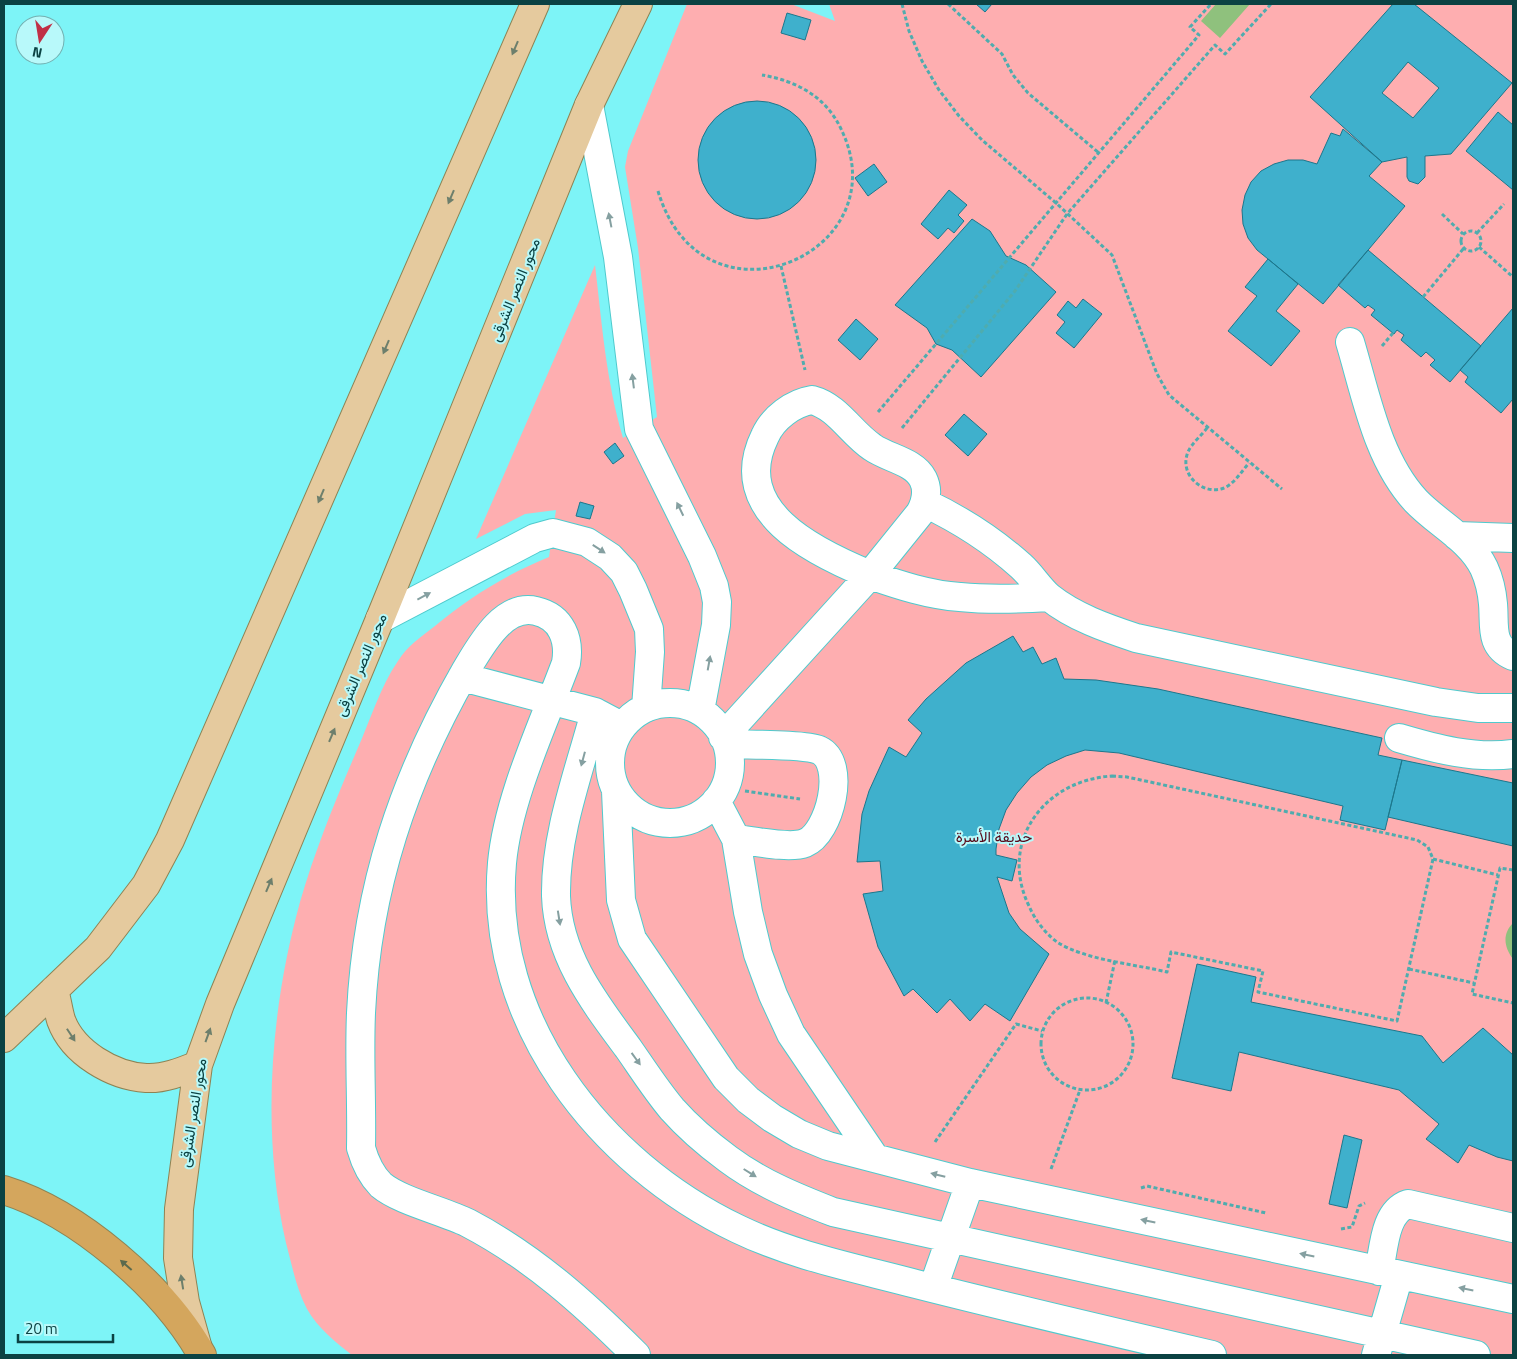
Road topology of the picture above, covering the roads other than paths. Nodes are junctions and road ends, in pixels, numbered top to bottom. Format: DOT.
graph roads {
  1 [pos="535,4"];
  2 [pos="638,4"];
  3 [pos="590,105"];
  4 [pos="1350,342"];
  5 [pos="925,503"];
  6 [pos="1457,536"];
  7 [pos="1513,538"];
  8 [pos="870,575"];
  9 [pos="1049,597"];
  10 [pos="380,619"];
  11 [pos="1513,656"];
  12 [pos="462,678"];
  13 [pos="552,701"];
  14 [pos="646,708"];
  15 [pos="1513,708"];
  16 [pos="595,712"];
  17 [pos="700,712"];
  18 [pos="622,726"];
  19 [pos="1399,738"];
  20 [pos="725,741"];
  21 [pos="1513,754"];
  22 [pos="616,791"];
  23 [pos="720,795"];
  24 [pos="736,839"];
  25 [pos="54,990"];
  26 [pos="4,1038"];
  27 [pos="198,1065"];
  28 [pos="875,1158"];
  29 [pos="970,1183"];
  30 [pos="4,1190"];
  31 [pos="1513,1228"];
  32 [pos="950,1239"];
  33 [pos="1389,1273"];
  34 [pos="933,1288"];
  35 [pos="1513,1299"];
  36 [pos="1380,1345"];
  37 [pos="200,1351"];
  38 [pos="636,1355"];
  39 [pos="1212,1355"];
  40 [pos="1476,1355"];
  1 -- 25 [label="main road, one-way"];
  2 -- 3 [label="main road, محور النصر الشرقى"];
  3 -- 10 [label="main road, محور النصر الشرقى"];
  17 -- 3 [label="lane, one-way"];
  4 -- 6 [label="lane"];
  5 -- 8 [label="lane"];
  5 -- 8 [label="lane"];
  5 -- 9 [label="lane"];
  6 -- 7 [label="lane"];
  6 -- 11 [label="lane"];
  8 -- 9 [label="lane"];
  8 -- 20 [label="lane"];
  9 -- 15 [label="lane"];
  10 -- 14 [label="lane, one-way"];
  27 -- 10 [label="main road, محور النصر الشرقى, one-way"];
  12 -- 13 [label="lane"];
  12 -- 13 [label="lane"];
  12 -- 38 [label="lane"];
  13 -- 16 [label="lane"];
  13 -- 34 [label="lane"];
  14 -- 17 [label="lane"];
  14 -- 18 [label="lane"];
  16 -- 18 [label="lane"];
  16 -- 32 [label="lane, one-way"];
  17 -- 20 [label="lane"];
  18 -- 22 [label="lane"];
  19 -- 21 [label="lane"];
  20 -- 23 [label="lane"];
  20 -- 24 [label="lane"];
  22 -- 23 [label="lane"];
  22 -- 28 [label="lane"];
  23 -- 24 [label="lane"];
  24 -- 28 [label="lane"];
  25 -- 26 [label="main road"];
  25 -- 27 [label="main road, one-way"];
  37 -- 27 [label="main road, محور النصر الشرقى, one-way"];
  29 -- 28 [label="lane, one-way"];
  29 -- 32 [label="lane"];
  33 -- 29 [label="lane, one-way"];
  37 -- 30 [label="highway, one-way"];
  31 -- 33 [label="lane"];
  32 -- 34 [label="lane"];
  32 -- 36 [label="lane"];
  35 -- 33 [label="lane, one-way"];
  33 -- 36 [label="lane"];
  34 -- 39 [label="lane"];
  36 -- 40 [label="lane"];
}
